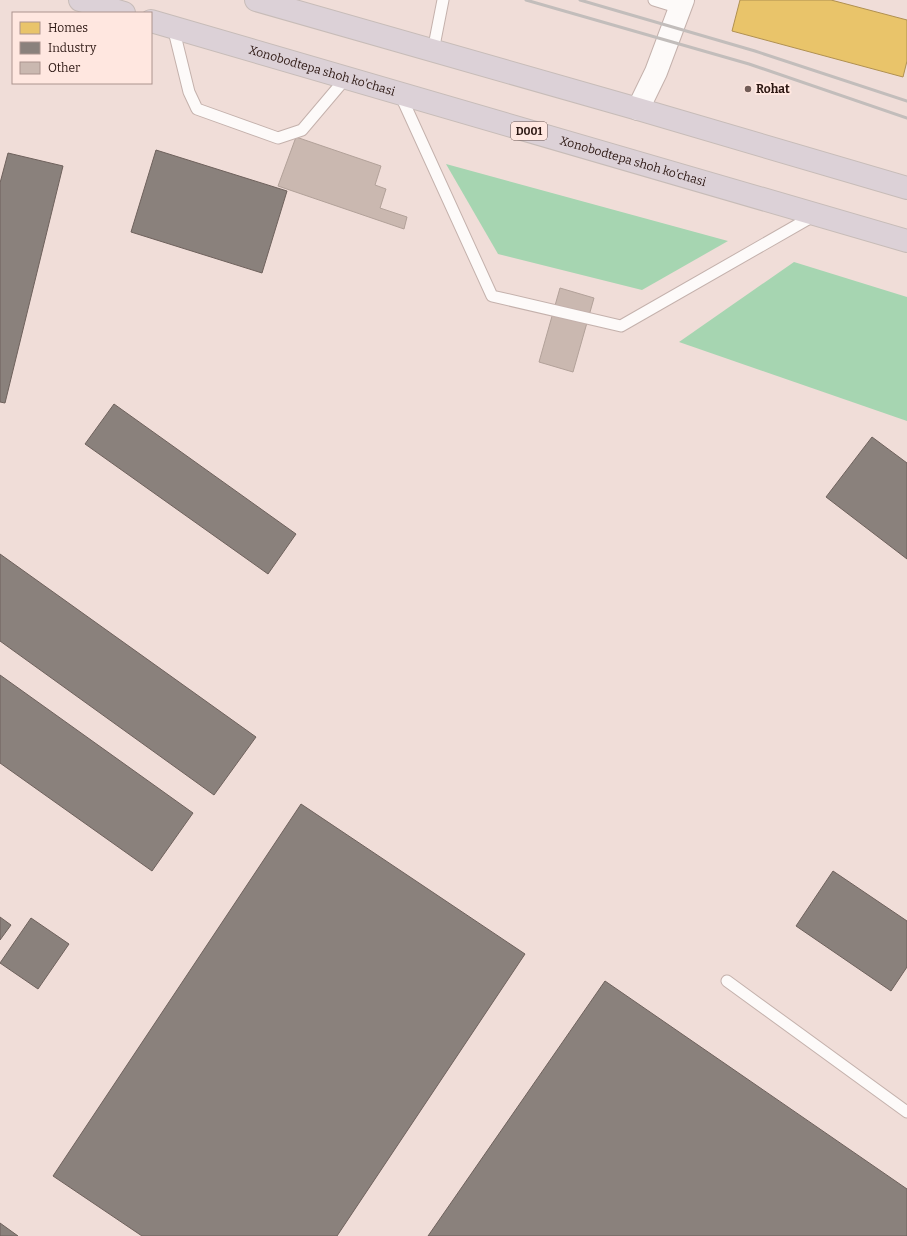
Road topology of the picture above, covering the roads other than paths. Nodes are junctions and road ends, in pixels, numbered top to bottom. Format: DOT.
graph roads {
  1 [pos="80,0"];
  2 [pos="256,0"];
  3 [pos="443,0"];
  4 [pos="654,0"];
  5 [pos="682,4"];
  6 [pos="121,12"];
  7 [pos="152,21"];
  8 [pos="173,27"];
  9 [pos="433,50"];
  10 [pos="346,78"];
  11 [pos="400,94"];
  12 [pos="638,109"];
  13 [pos="907,188"];
  14 [pos="815,215"];
  15 [pos="907,241"];
  16 [pos="727,980"];
  17 [pos="907,1112"];
  1 -- 6 [label="highway"];
  2 -- 9 [label="highway"];
  3 -- 9 [label="lane"];
  4 -- 5 [label="lane"];
  5 -- 12 [label="street"];
  7 -- 8 [label="highway, Xonobodtepa shoh ko'chasi / D001"];
  8 -- 10 [label="highway, Xonobodtepa shoh ko'chasi / D001"];
  8 -- 10 [label="lane"];
  9 -- 12 [label="highway"];
  10 -- 11 [label="highway, Xonobodtepa shoh ko'chasi / D001"];
  11 -- 14 [label="highway, Xonobodtepa shoh ko'chasi / D001"];
  11 -- 14 [label="lane"];
  12 -- 13 [label="highway"];
  14 -- 15 [label="highway, Xonobodtepa shoh ko'chasi / D001"];
  16 -- 17 [label="lane"];
}
